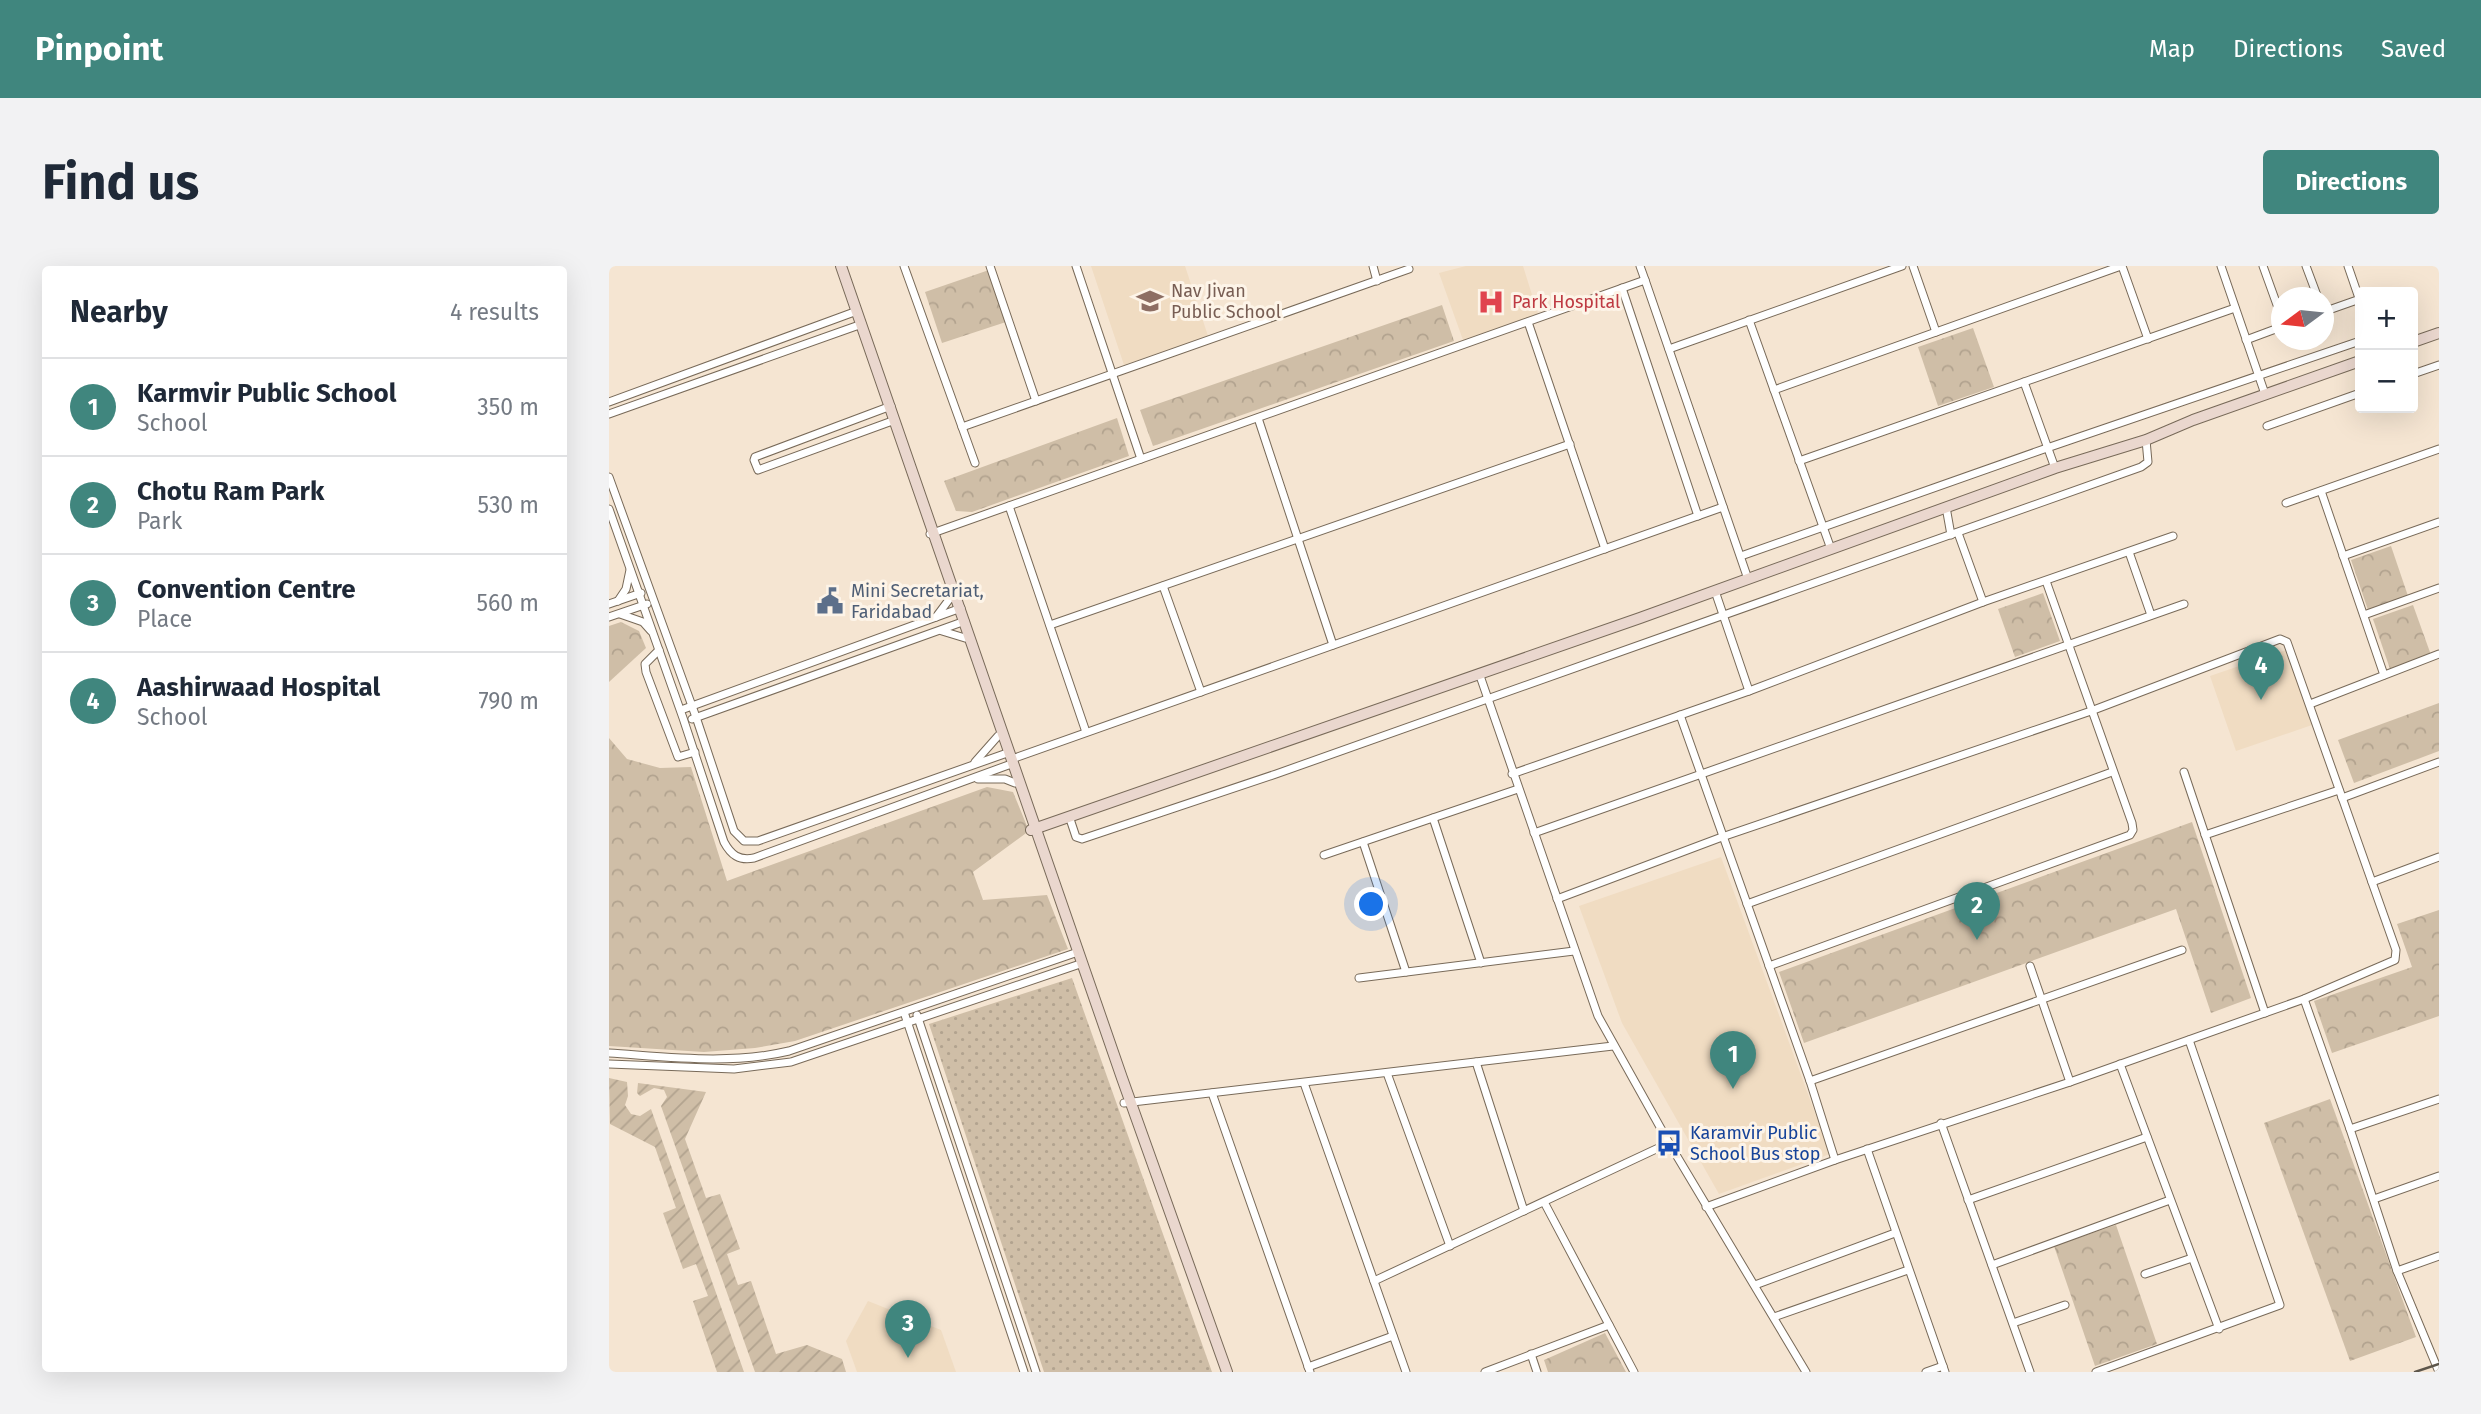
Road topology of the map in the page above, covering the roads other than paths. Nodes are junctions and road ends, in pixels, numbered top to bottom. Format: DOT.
graph roads {
  1 [pos="836,266"];
  2 [pos="841,266"];
  3 [pos="904,266"];
  4 [pos="990,266"];
  5 [pos="1076,266"];
  6 [pos="1373,266"];
  7 [pos="1640,266"];
  8 [pos="1902,266"];
  9 [pos="1913,266"];
  10 [pos="2121,266"];
  11 [pos="2221,266"];
  12 [pos="2263,266"];
  13 [pos="2306,266"];
  14 [pos="2348,266"];
  15 [pos="1409,269"];
  16 [pos="1645,280"];
  17 [pos="1377,281"];
  18 [pos="2314,287"];
  19 [pos="2355,287"];
  20 [pos="1622,288"];
  21 [pos="2271,288"];
  22 [pos="2355,302"];
  23 [pos="2235,308"];
  24 [pos="2334,308"];
  25 [pos="855,312"];
  26 [pos="1749,320"];
  27 [pos="1528,322"];
  28 [pos="859,325"];
  29 [pos="2271,331"];
  30 [pos="1936,332"];
  31 [pos="2439,333"];
  32 [pos="2148,339"];
  33 [pos="2246,340"];
  34 [pos="2418,340"];
  35 [pos="2355,343"];
  36 [pos="1669,349"];
  37 [pos="2355,363"];
  38 [pos="2439,365"];
  39 [pos="2418,372"];
  40 [pos="1114,373"];
  41 [pos="2258,377"];
  42 [pos="2024,382"];
  43 [pos="1774,390"];
  44 [pos="2265,394"];
  45 [pos="2355,395"];
  46 [pos="609,401"];
  47 [pos="1037,401"];
  48 [pos="888,407"];
  49 [pos="609,414"];
  50 [pos="1258,418"];
  51 [pos="893,420"];
  52 [pos="2267,426"];
  53 [pos="963,427"];
  54 [pos="2146,440"];
  55 [pos="1570,444"];
  56 [pos="2047,447"];
  57 [pos="2439,449"];
  58 [pos="1141,459"];
  59 [pos="1798,461"];
  60 [pos="975,463"];
  61 [pos="2055,468"];
  62 [pos="609,477"];
  63 [pos="2321,491"];
  64 [pos="2286,503"];
  65 [pos="1009,506"];
  66 [pos="1723,507"];
  67 [pos="1946,507"];
  68 [pos="609,509"];
  69 [pos="1697,516"];
  70 [pos="2439,522"];
  71 [pos="1822,528"];
  72 [pos="932,533"];
  73 [pos="1954,534"];
  74 [pos="2173,536"];
  75 [pos="1298,539"];
  76 [pos="1605,549"];
  77 [pos="1831,549"];
  78 [pos="2129,552"];
  79 [pos="1741,556"];
  80 [pos="2343,556"];
  81 [pos="630,568"];
  82 [pos="1748,579"];
  83 [pos="2046,580"];
  84 [pos="1163,586"];
  85 [pos="2439,588"];
  86 [pos="650,590"];
  87 [pos="1715,591"];
  88 [pos="639,594"];
  89 [pos="951,597"];
  90 [pos="618,601"];
  91 [pos="654,601"];
  92 [pos="1983,602"];
  93 [pos="609,604"];
  94 [pos="2183,604"];
  95 [pos="643,605"];
  96 [pos="958,610"];
  97 [pos="619,614"];
  98 [pos="2151,615"];
  99 [pos="2364,615"];
  100 [pos="1723,616"];
  101 [pos="609,617"];
  102 [pos="936,618"];
  103 [pos="962,622"];
  104 [pos="1050,625"];
  105 [pos="937,631"];
  106 [pos="654,635"];
  107 [pos="965,638"];
  108 [pos="1333,645"];
  109 [pos="2068,645"];
  110 [pos="659,650"];
  111 [pos="2439,654"];
  112 [pos="1479,673"];
  113 [pos="2384,675"];
  114 [pos="1749,691"];
  115 [pos="1201,692"];
  116 [pos="1488,699"];
  117 [pos="2310,704"];
  118 [pos="692,707"];
  119 [pos="681,710"];
  120 [pos="2091,711"];
  121 [pos="1680,715"];
  122 [pos="696,718"];
  123 [pos="685,721"];
  124 [pos="1086,732"];
  125 [pos="998,736"];
  126 [pos="695,752"];
  127 [pos="1010,759"];
  128 [pos="2439,762"];
  129 [pos="965,769"];
  130 [pos="2112,772"];
  131 [pos="2185,772"];
  132 [pos="1512,774"];
  133 [pos="1701,775"];
  134 [pos="966,780"];
  135 [pos="1015,783"];
  136 [pos="1518,789"];
  137 [pos="2341,794"];
  138 [pos="1069,816"];
  139 [pos="1433,818"];
  140 [pos="1033,828"];
  141 [pos="1534,833"];
  142 [pos="2205,835"];
  143 [pos="1722,837"];
  144 [pos="1363,842"];
  145 [pos="1324,855"];
  146 [pos="2439,857"];
  147 [pos="2372,882"];
  148 [pos="1557,899"];
  149 [pos="1747,904"];
  150 [pos="2182,950"];
  151 [pos="1574,951"];
  152 [pos="1076,953"];
  153 [pos="1481,963"];
  154 [pos="1080,964"];
  155 [pos="1769,966"];
  156 [pos="2030,966"];
  157 [pos="1406,972"];
  158 [pos="1359,978"];
  159 [pos="2042,999"];
  160 [pos="2304,999"];
  161 [pos="915,1008"];
  162 [pos="904,1012"];
  163 [pos="2265,1013"];
  164 [pos="918,1019"];
  165 [pos="907,1023"];
  166 [pos="2189,1040"];
  167 [pos="1613,1046"];
  168 [pos="609,1053"];
  169 [pos="1476,1062"];
  170 [pos="609,1064"];
  171 [pos="2120,1064"];
  172 [pos="1387,1073"];
  173 [pos="1810,1081"];
  174 [pos="2070,1082"];
  175 [pos="1304,1083"];
  176 [pos="1212,1093"];
  177 [pos="2439,1098"];
  178 [pos="1127,1103"];
  179 [pos="1941,1124"];
  180 [pos="2350,1129"];
  181 [pos="2147,1138"];
  182 [pos="1669,1143"];
  183 [pos="1867,1149"];
  184 [pos="1835,1160"];
  185 [pos="2439,1176"];
  186 [pos="2374,1199"];
  187 [pos="1968,1200"];
  188 [pos="2170,1200"];
  189 [pos="1544,1202"];
  190 [pos="1706,1207"];
  191 [pos="1524,1211"];
  192 [pos="1895,1233"];
  193 [pos="1450,1246"];
  194 [pos="2439,1256"];
  195 [pos="2192,1258"];
  196 [pos="1991,1265"];
  197 [pos="1908,1270"];
  198 [pos="2397,1271"];
  199 [pos="2144,1275"];
  200 [pos="1374,1281"];
  201 [pos="1755,1285"];
  202 [pos="2065,1305"];
  203 [pos="1774,1317"];
  204 [pos="2013,1323"];
  205 [pos="1609,1325"];
  206 [pos="2218,1329"];
  207 [pos="1393,1336"];
  208 [pos="1531,1354"];
  209 [pos="1309,1369"];
  210 [pos="1944,1369"];
  211 [pos="1024,1372"];
  212 [pos="1035,1372"];
  213 [pos="1221,1372"];
  214 [pos="1227,1372"];
  215 [pos="1406,1372"];
  216 [pos="1485,1372"];
  217 [pos="1537,1372"];
  218 [pos="1634,1372"];
  219 [pos="1806,1372"];
  220 [pos="1926,1372"];
  221 [pos="2030,1372"];
  222 [pos="2096,1372"];
  223 [pos="2439,1372"];
  1 -- 25 [label="street"];
  2 -- 25 [label="street"];
  3 -- 53 [label="street"];
  4 -- 47 [label="street"];
  5 -- 40 [label="street"];
  6 -- 17 [label="street"];
  7 -- 16 [label="street"];
  8 -- 26 [label="street"];
  9 -- 30 [label="street"];
  10 -- 30 [label="street"];
  10 -- 32 [label="street"];
  11 -- 23 [label="street"];
  12 -- 21 [label="street"];
  13 -- 18 [label="street"];
  14 -- 19 [label="street"];
  15 -- 17 [label="street"];
  16 -- 20 [label="street"];
  16 -- 36 [label="street"];
  17 -- 40 [label="street"];
  20 -- 27 [label="street"];
  20 -- 69 [label="street"];
  22 -- 24 [label="street"];
  23 -- 32 [label="street"];
  23 -- 33 [label="street"];
  25 -- 28 [label="street"];
  25 -- 46 [label="street"];
  26 -- 36 [label="street"];
  26 -- 43 [label="street"];
  27 -- 50 [label="street"];
  27 -- 55 [label="street"];
  28 -- 48 [label="street"];
  28 -- 49 [label="street"];
  29 -- 33 [label="street"];
  30 -- 43 [label="street"];
  31 -- 34 [label="street"];
  32 -- 42 [label="street"];
  33 -- 41 [label="street"];
  35 -- 41 [label="street"];
  36 -- 66 [label="street"];
  37 -- 44 [label="street"];
  38 -- 39 [label="street"];
  40 -- 47 [label="street"];
  40 -- 58 [label="street"];
  41 -- 44 [label="street"];
  41 -- 56 [label="street"];
  42 -- 56 [label="street"];
  42 -- 59 [label="street"];
  43 -- 59 [label="street"];
  44 -- 54 [label="street"];
  45 -- 52 [label="street"];
  47 -- 53 [label="street"];
  48 -- 51 [label="street"];
  48 -- 51 [label="street"];
  50 -- 58 [label="street"];
  50 -- 75 [label="street"];
  51 -- 72 [label="street"];
  53 -- 60 [label="street"];
  54 -- 61 [label="street"];
  54 -- 73 [label="street"];
  55 -- 75 [label="street"];
  55 -- 76 [label="street"];
  56 -- 61 [label="street"];
  56 -- 71 [label="street"];
  57 -- 63 [label="street"];
  58 -- 65 [label="street"];
  59 -- 71 [label="street"];
  61 -- 67 [label="street"];
  62 -- 86 [label="street"];
  63 -- 64 [label="street"];
  63 -- 80 [label="street"];
  65 -- 72 [label="street"];
  65 -- 104 [label="street"];
  66 -- 69 [label="street"];
  66 -- 79 [label="street"];
  67 -- 73 [label="street"];
  67 -- 77 [label="street"];
  68 -- 81 [label="street"];
  69 -- 76 [label="street"];
  70 -- 80 [label="street"];
  71 -- 77 [label="street"];
  71 -- 79 [label="street"];
  72 -- 89 [label="street"];
  72 -- 96 [label="street"];
  73 -- 92 [label="street"];
  73 -- 100 [label="street"];
  74 -- 78 [label="street"];
  75 -- 84 [label="street"];
  75 -- 108 [label="street"];
  76 -- 108 [label="street"];
  77 -- 82 [label="street"];
  78 -- 83 [label="street"];
  78 -- 98 [label="street"];
  79 -- 82 [label="street"];
  80 -- 99 [label="street"];
  81 -- 88 [label="street"];
  81 -- 90 [label="street"];
  82 -- 87 [label="street"];
  83 -- 92 [label="street"];
  83 -- 109 [label="street"];
  84 -- 104 [label="street"];
  84 -- 115 [label="street"];
  85 -- 99 [label="street"];
  86 -- 88 [label="street"];
  86 -- 91 [label="street"];
  87 -- 100 [label="street"];
  87 -- 112 [label="street"];
  88 -- 90 [label="street"];
  88 -- 95 [label="street"];
  89 -- 96 [label="street"];
  89 -- 102 [label="street"];
  90 -- 93 [label="street"];
  91 -- 95 [label="street"];
  91 -- 118 [label="street"];
  92 -- 114 [label="street"];
  94 -- 98 [label="street"];
  95 -- 97 [label="street"];
  95 -- 106 [label="street"];
  96 -- 102 [label="street"];
  96 -- 103 [label="street"];
  97 -- 101 [label="street"];
  97 -- 106 [label="street"];
  98 -- 109 [label="street"];
  99 -- 113 [label="street"];
  100 -- 114 [label="street"];
  100 -- 116 [label="street"];
  102 -- 118 [label="street"];
  103 -- 105 [label="street"];
  103 -- 107 [label="street"];
  103 -- 127 [label="street"];
  104 -- 124 [label="street"];
  105 -- 107 [label="street"];
  105 -- 122 [label="street"];
  106 -- 110 [label="street"];
  107 -- 125 [label="street"];
  108 -- 115 [label="street"];
  109 -- 120 [label="street"];
  109 -- 133 [label="street"];
  110 -- 119 [label="street"];
  110 -- 126 [label="street"];
  111 -- 113 [label="street"];
  112 -- 116 [label="street"];
  112 -- 138 [label="street"];
  113 -- 117 [label="street"];
  114 -- 121 [label="street"];
  115 -- 124 [label="street"];
  116 -- 132 [label="street"];
  116 -- 138 [label="street"];
  117 -- 120 [label="street"];
  117 -- 137 [label="street"];
  118 -- 119 [label="street"];
  118 -- 122 [label="street"];
  119 -- 123 [label="street"];
  120 -- 130 [label="street"];
  120 -- 143 [label="street"];
  121 -- 132 [label="street"];
  121 -- 133 [label="street"];
  122 -- 123 [label="street"];
  122 -- 129 [label="street"];
  123 -- 126 [label="street"];
  124 -- 127 [label="street"];
  125 -- 127 [label="street"];
  125 -- 129 [label="street"];
  126 -- 134 [label="street"];
  127 -- 129 [label="street"];
  127 -- 134 [label="street"];
  127 -- 135 [label="street"];
  127 -- 140 [label="street"];
  128 -- 137 [label="street"];
  130 -- 149 [label="street"];
  130 -- 155 [label="street"];
  131 -- 142 [label="street"];
  132 -- 136 [label="street"];
  133 -- 141 [label="street"];
  133 -- 143 [label="street"];
  134 -- 135 [label="street"];
  135 -- 140 [label="street"];
  136 -- 139 [label="street"];
  136 -- 141 [label="street"];
  137 -- 142 [label="street"];
  137 -- 147 [label="street"];
  138 -- 140 [label="street"];
  139 -- 144 [label="street"];
  139 -- 153 [label="street"];
  140 -- 152 [label="street"];
  141 -- 148 [label="street"];
  142 -- 163 [label="street"];
  143 -- 148 [label="street"];
  143 -- 149 [label="street"];
  144 -- 145 [label="street"];
  144 -- 157 [label="street"];
  146 -- 147 [label="street"];
  147 -- 160 [label="street"];
  148 -- 151 [label="street"];
  149 -- 155 [label="street"];
  150 -- 159 [label="street"];
  151 -- 153 [label="street"];
  151 -- 167 [label="street"];
  152 -- 154 [label="street"];
  152 -- 161 [label="street"];
  153 -- 157 [label="street"];
  154 -- 164 [label="street"];
  154 -- 178 [label="street"];
  155 -- 173 [label="street"];
  156 -- 159 [label="street"];
  157 -- 158 [label="street"];
  159 -- 173 [label="street"];
  159 -- 174 [label="street"];
  160 -- 163 [label="street"];
  160 -- 180 [label="street"];
  161 -- 162 [label="street"];
  161 -- 164 [label="street"];
  162 -- 165 [label="street"];
  162 -- 168 [label="street"];
  163 -- 166 [label="street"];
  164 -- 165 [label="street"];
  164 -- 212 [label="street"];
  165 -- 170 [label="street"];
  165 -- 211 [label="street"];
  166 -- 171 [label="street"];
  166 -- 206 [label="street"];
  167 -- 169 [label="street"];
  167 -- 182 [label="street"];
  169 -- 172 [label="street"];
  169 -- 191 [label="street"];
  171 -- 174 [label="street"];
  171 -- 181 [label="street"];
  172 -- 175 [label="street"];
  172 -- 193 [label="street"];
  173 -- 184 [label="street"];
  174 -- 179 [label="street"];
  175 -- 176 [label="street"];
  175 -- 200 [label="street"];
  176 -- 178 [label="street"];
  176 -- 209 [label="street"];
  177 -- 180 [label="street"];
  178 -- 213 [label="street"];
  178 -- 214 [label="street"];
  179 -- 183 [label="street"];
  179 -- 187 [label="street"];
  180 -- 186 [label="street"];
  181 -- 187 [label="street"];
  181 -- 188 [label="street"];
  182 -- 189 [label="street"];
  182 -- 190 [label="street"];
  183 -- 184 [label="street"];
  183 -- 192 [label="street"];
  184 -- 190 [label="street"];
  185 -- 186 [label="street"];
  186 -- 198 [label="street"];
  187 -- 196 [label="street"];
  188 -- 195 [label="street"];
  188 -- 196 [label="street"];
  189 -- 191 [label="street"];
  189 -- 205 [label="street"];
  190 -- 201 [label="street"];
  191 -- 193 [label="street"];
  192 -- 197 [label="street"];
  192 -- 201 [label="street"];
  193 -- 200 [label="street"];
  194 -- 198 [label="street"];
  195 -- 199 [label="street"];
  195 -- 206 [label="street"];
  196 -- 204 [label="street"];
  197 -- 203 [label="street"];
  197 -- 210 [label="street"];
  198 -- 223 [label="street"];
  200 -- 207 [label="street"];
  201 -- 203 [label="street"];
  202 -- 204 [label="street"];
  203 -- 219 [label="street"];
  204 -- 221 [label="street"];
  205 -- 208 [label="street"];
  205 -- 218 [label="street"];
  206 -- 222 [label="street"];
  207 -- 209 [label="street"];
  207 -- 215 [label="street"];
  208 -- 216 [label="street"];
  208 -- 217 [label="street"];
  210 -- 220 [label="street"];
}
